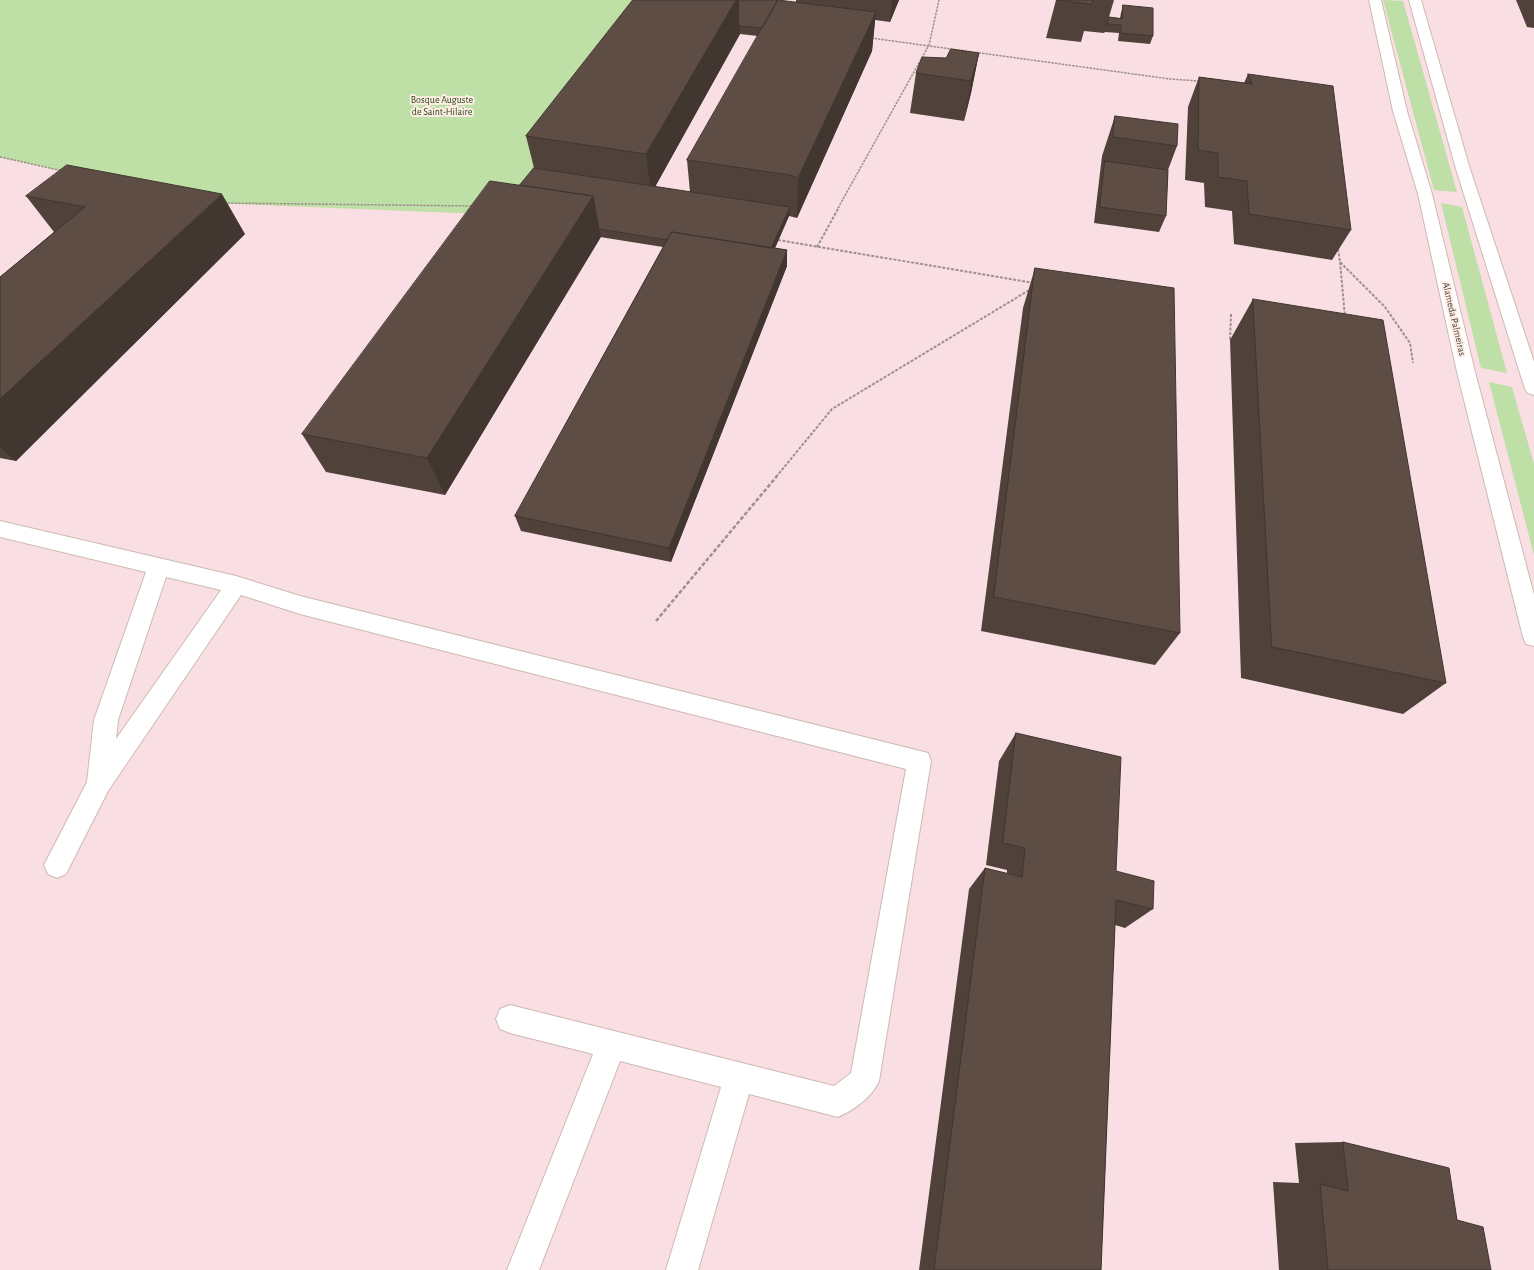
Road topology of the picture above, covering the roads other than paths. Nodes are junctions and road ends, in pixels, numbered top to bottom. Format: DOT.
graph roads {
  1 [pos="1375,0"];
  2 [pos="1415,0"];
  3 [pos="1534,389"];
  4 [pos="0,529"];
  5 [pos="159,566"];
  6 [pos="236,585"];
  7 [pos="1534,637"];
  8 [pos="99,783"];
  9 [pos="57,865"];
  10 [pos="510,1019"];
  11 [pos="612,1044"];
  12 [pos="739,1077"];
  13 [pos="523,1270"];
  14 [pos="682,1270"];
  1 -- 7 [label="street, Alameda Palmeiras"];
  2 -- 3 [label="street"];
  4 -- 5 [label="street"];
  5 -- 6 [label="street"];
  5 -- 8 [label="street"];
  6 -- 8 [label="street"];
  6 -- 12 [label="street"];
  8 -- 9 [label="street"];
  10 -- 11 [label="street"];
  11 -- 12 [label="street"];
  11 -- 13 [label="street"];
  12 -- 14 [label="street"];
}
